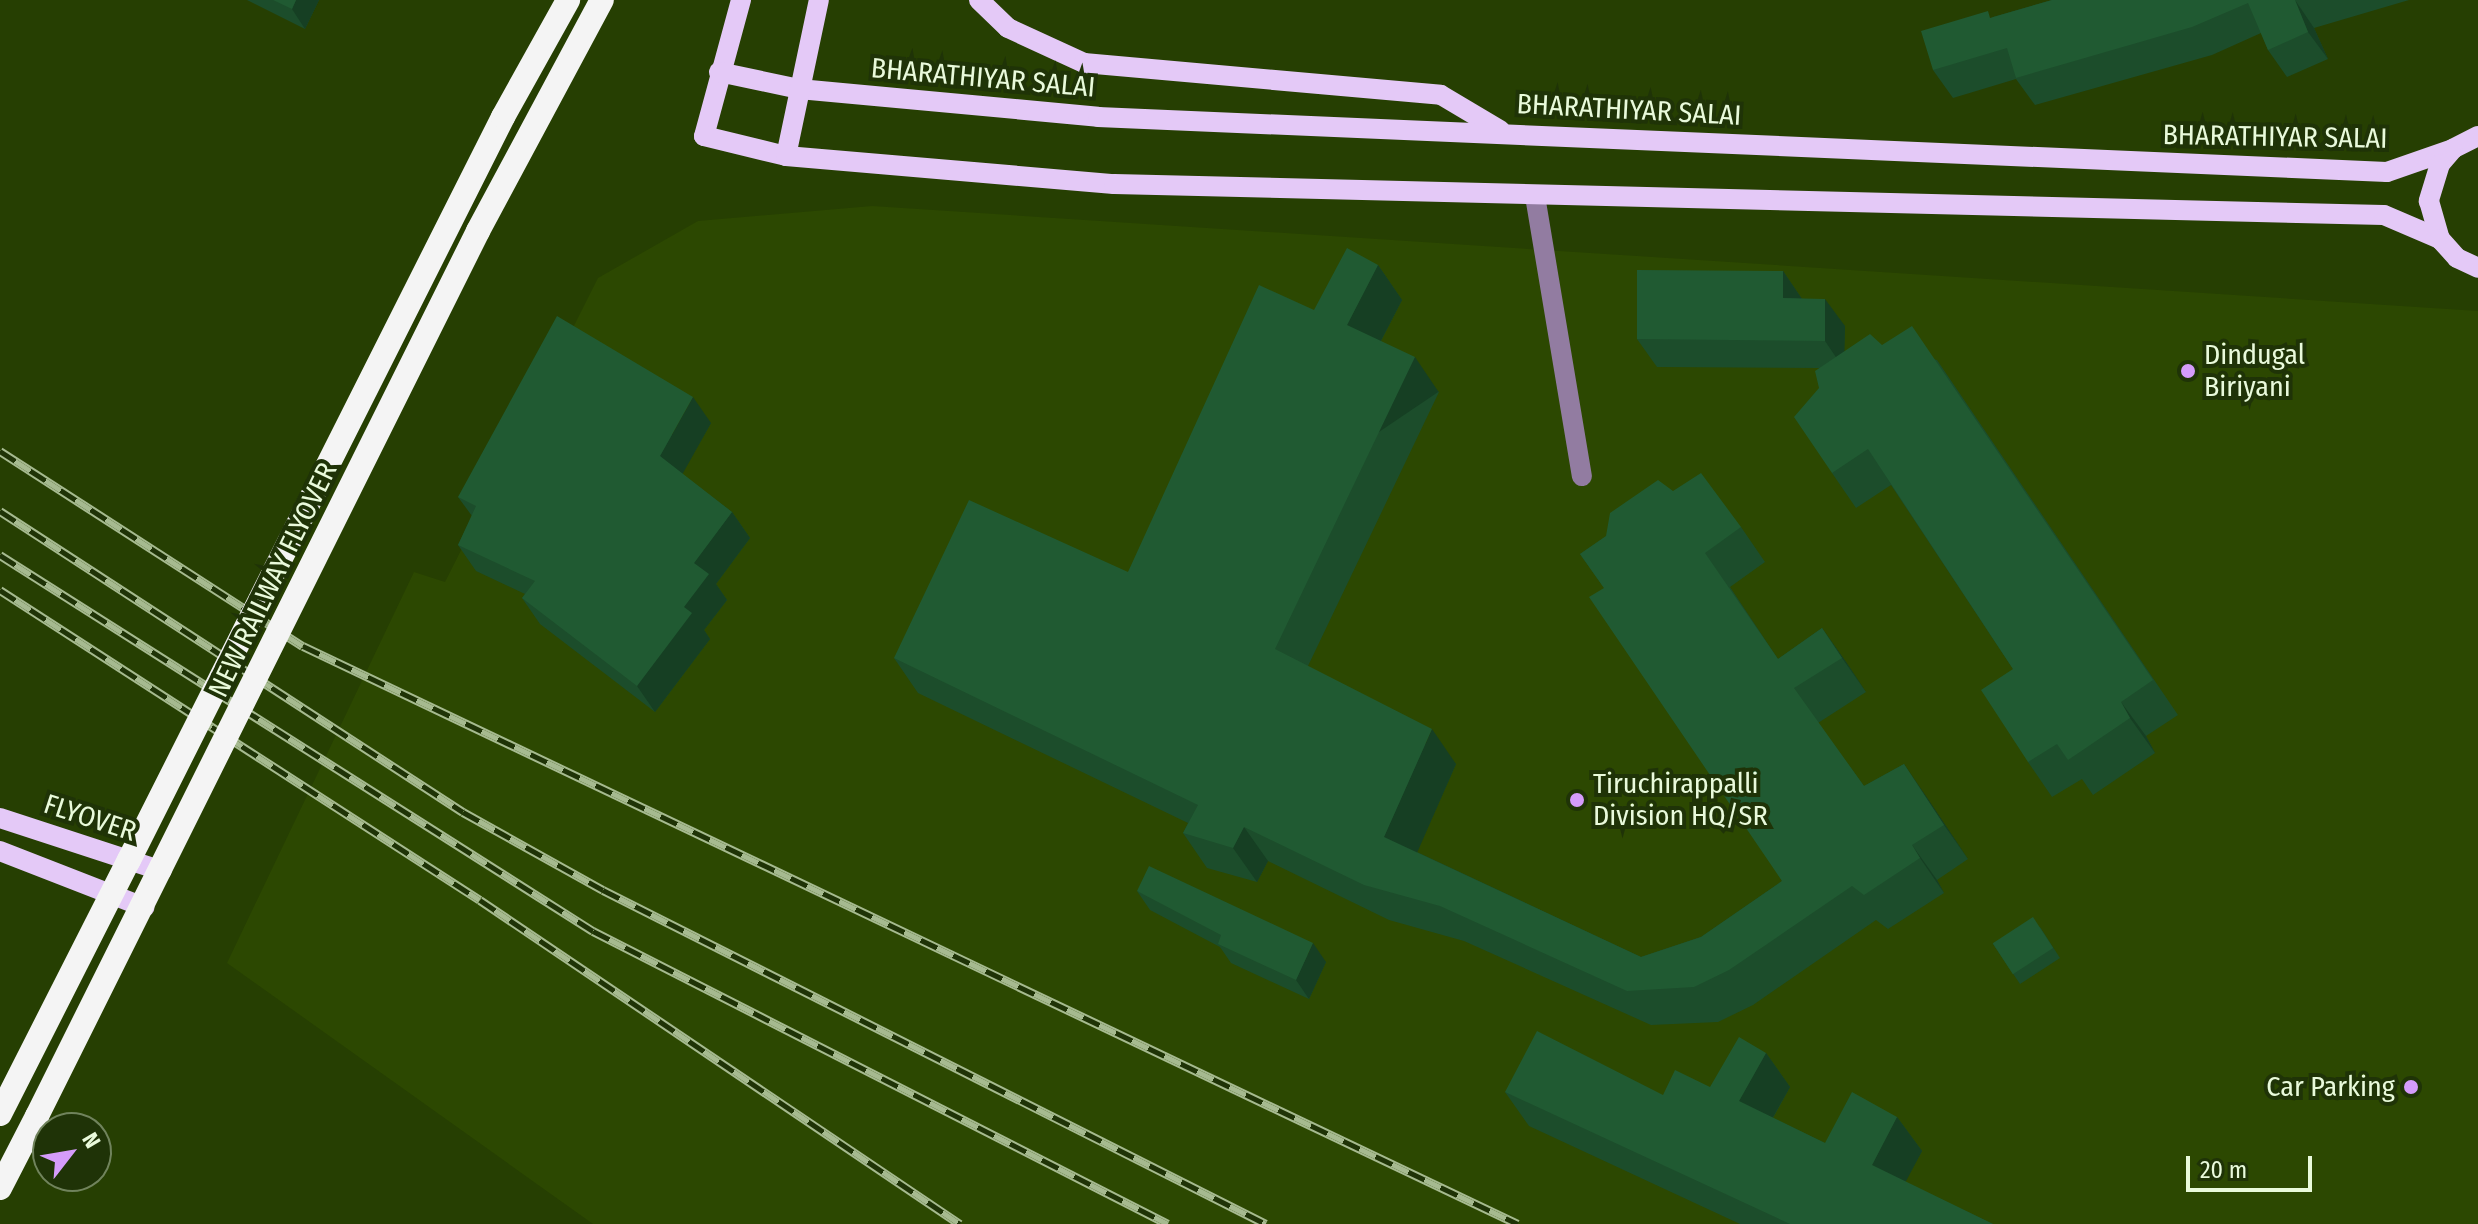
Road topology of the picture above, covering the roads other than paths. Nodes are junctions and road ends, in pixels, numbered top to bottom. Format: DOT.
graph roads {
  1 [pos="568,0"];
  2 [pos="602,0"];
  3 [pos="741,0"];
  4 [pos="819,0"];
  5 [pos="979,0"];
  6 [pos="719,72"];
  7 [pos="799,89"];
  8 [pos="1505,133"];
  9 [pos="2478,136"];
  10 [pos="2453,149"];
  11 [pos="786,156"];
  12 [pos="1535,196"];
  13 [pos="2440,239"];
  14 [pos="2478,268"];
  15 [pos="1582,476"];
  16 [pos="0,818"];
  17 [pos="0,851"];
  18 [pos="129,860"];
  19 [pos="162,871"];
  20 [pos="109,896"];
  21 [pos="144,907"];
  22 [pos="0,1114"];
  23 [pos="0,1188"];
  1 -- 18 [label="highway, NEW RAILWAY FLYOVER, bridge"];
  2 -- 19 [label="highway, NEW RAILWAY FLYOVER, bridge"];
  3 -- 6 [label="main road"];
  4 -- 7 [label="main road"];
  5 -- 8 [label="main road"];
  6 -- 7 [label="main road, BHARATHIYAR SALAI"];
  6 -- 11 [label="main road"];
  7 -- 8 [label="main road, BHARATHIYAR SALAI"];
  7 -- 11 [label="main road"];
  8 -- 10 [label="main road, BHARATHIYAR SALAI"];
  9 -- 10 [label="main road, BHARATHIYAR SALAI"];
  10 -- 13 [label="main road"];
  11 -- 12 [label="main road"];
  12 -- 13 [label="main road"];
  12 -- 15 [label="street"];
  13 -- 14 [label="main road"];
  16 -- 18 [label="main road, FLYOVER"];
  17 -- 20 [label="main road"];
  18 -- 19 [label="main road, FLYOVER"];
  18 -- 20 [label="highway, NEW RAILWAY FLYOVER"];
  19 -- 21 [label="highway, NEW RAILWAY FLYOVER, bridge"];
  20 -- 21 [label="main road"];
  20 -- 22 [label="highway, NEW RAILWAY FLYOVER"];
  21 -- 23 [label="highway, NEW RAILWAY FLYOVER, bridge"];
}
